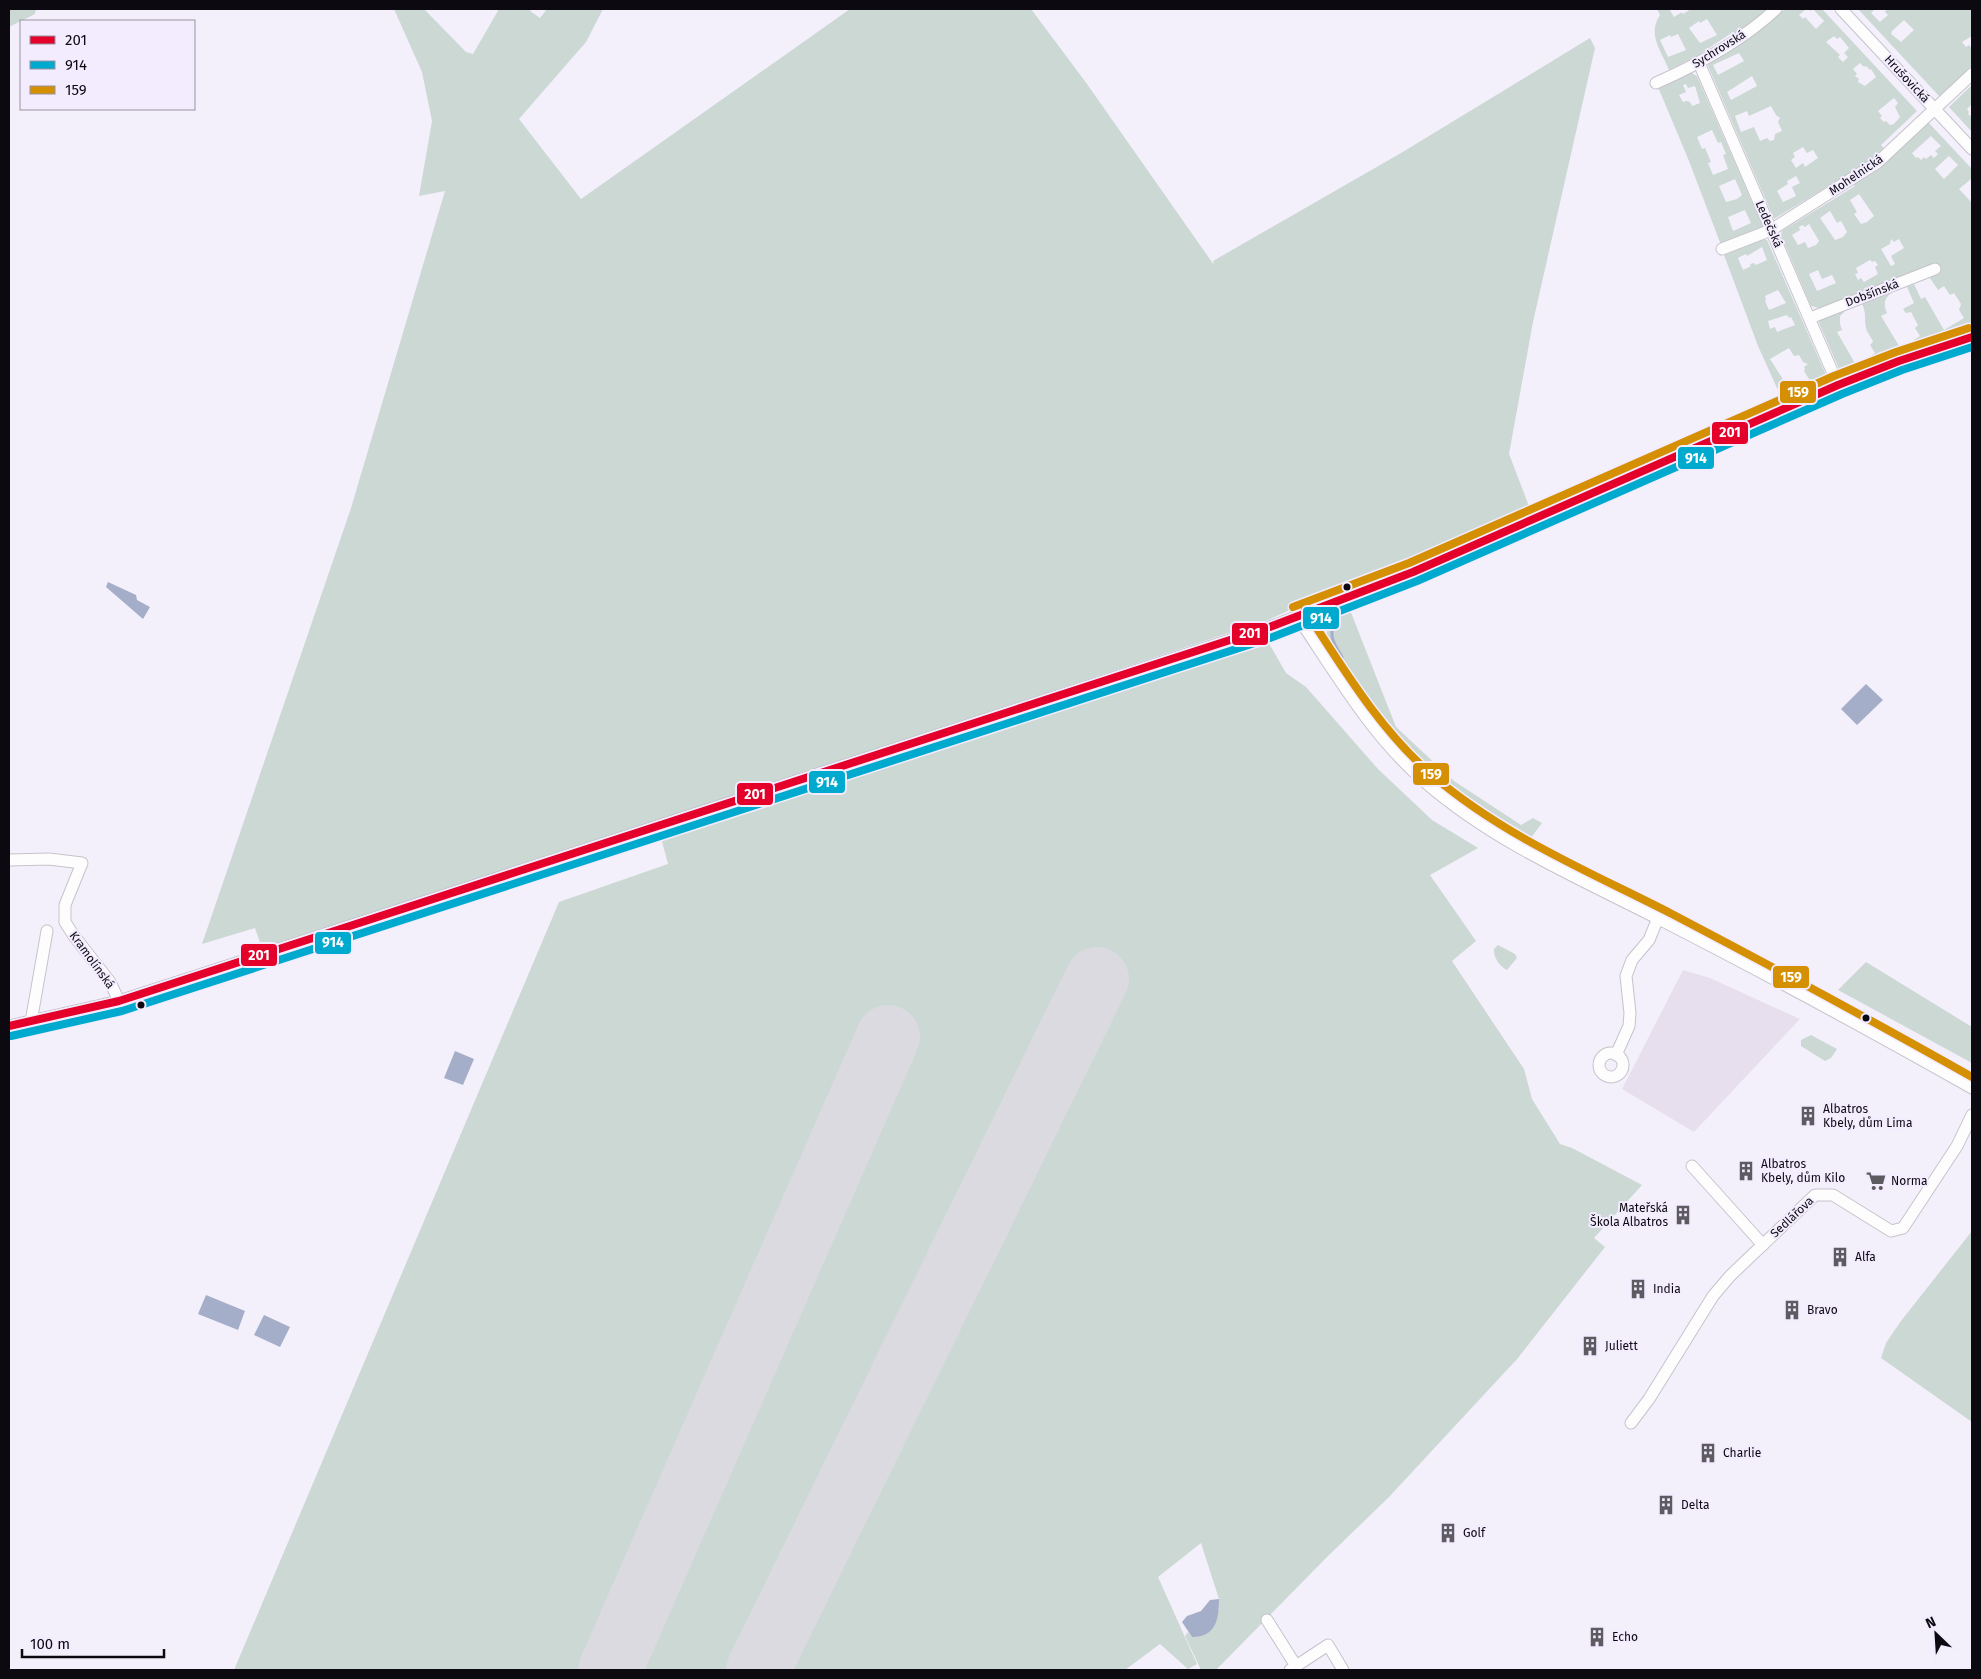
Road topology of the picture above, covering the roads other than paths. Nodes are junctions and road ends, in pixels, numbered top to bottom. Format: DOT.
graph roads {
  1 [pos="1776,9"];
  2 [pos="1841,9"];
  3 [pos="1699,63"];
  4 [pos="1972,74"];
  5 [pos="1656,83"];
  6 [pos="1935,109"];
  7 [pos="1972,149"];
  8 [pos="1771,230"];
  9 [pos="1722,249"];
  10 [pos="1935,269"];
  11 [pos="1810,318"];
  12 [pos="1972,337"];
  13 [pos="1838,385"];
  14 [pos="1297,616"];
  15 [pos="9,860"];
  16 [pos="1658,918"];
  17 [pos="47,931"];
  18 [pos="119,1001"];
  19 [pos="31,1022"];
  20 [pos="9,1026"];
  21 [pos="1616,1055"];
  22 [pos="1972,1088"];
  23 [pos="1972,1116"];
  24 [pos="1692,1166"];
  25 [pos="1762,1245"];
  26 [pos="1632,1423"];
  27 [pos="1267,1620"];
  28 [pos="1293,1668"];
  29 [pos="1343,1670"];
  1 -- 3 [label="street, Sychrovská"];
  2 -- 6 [label="street, Hrušovická"];
  3 -- 5 [label="street, Sychrovská"];
  3 -- 8 [label="street, Ledečská"];
  4 -- 6 [label="street, Mohelnická"];
  6 -- 7 [label="street, Hrušovická"];
  6 -- 8 [label="street, Mohelnická"];
  8 -- 9 [label="street, Mohelnická"];
  8 -- 11 [label="street, Ledečská"];
  10 -- 11 [label="street, Dobšínská"];
  11 -- 13 [label="street, Ledečská"];
  12 -- 13 [label="street"];
  13 -- 14 [label="street"];
  14 -- 16 [label="street"];
  14 -- 18 [label="street"];
  15 -- 18 [label="street, Kramolínská"];
  16 -- 21 [label="street"];
  16 -- 22 [label="street"];
  17 -- 19 [label="street"];
  18 -- 19 [label="street"];
  19 -- 20 [label="street"];
  23 -- 25 [label="street, Sedlářova"];
  24 -- 25 [label="street"];
  25 -- 26 [label="street, Sedlářova"];
  27 -- 28 [label="street"];
  28 -- 29 [label="street"];
}
